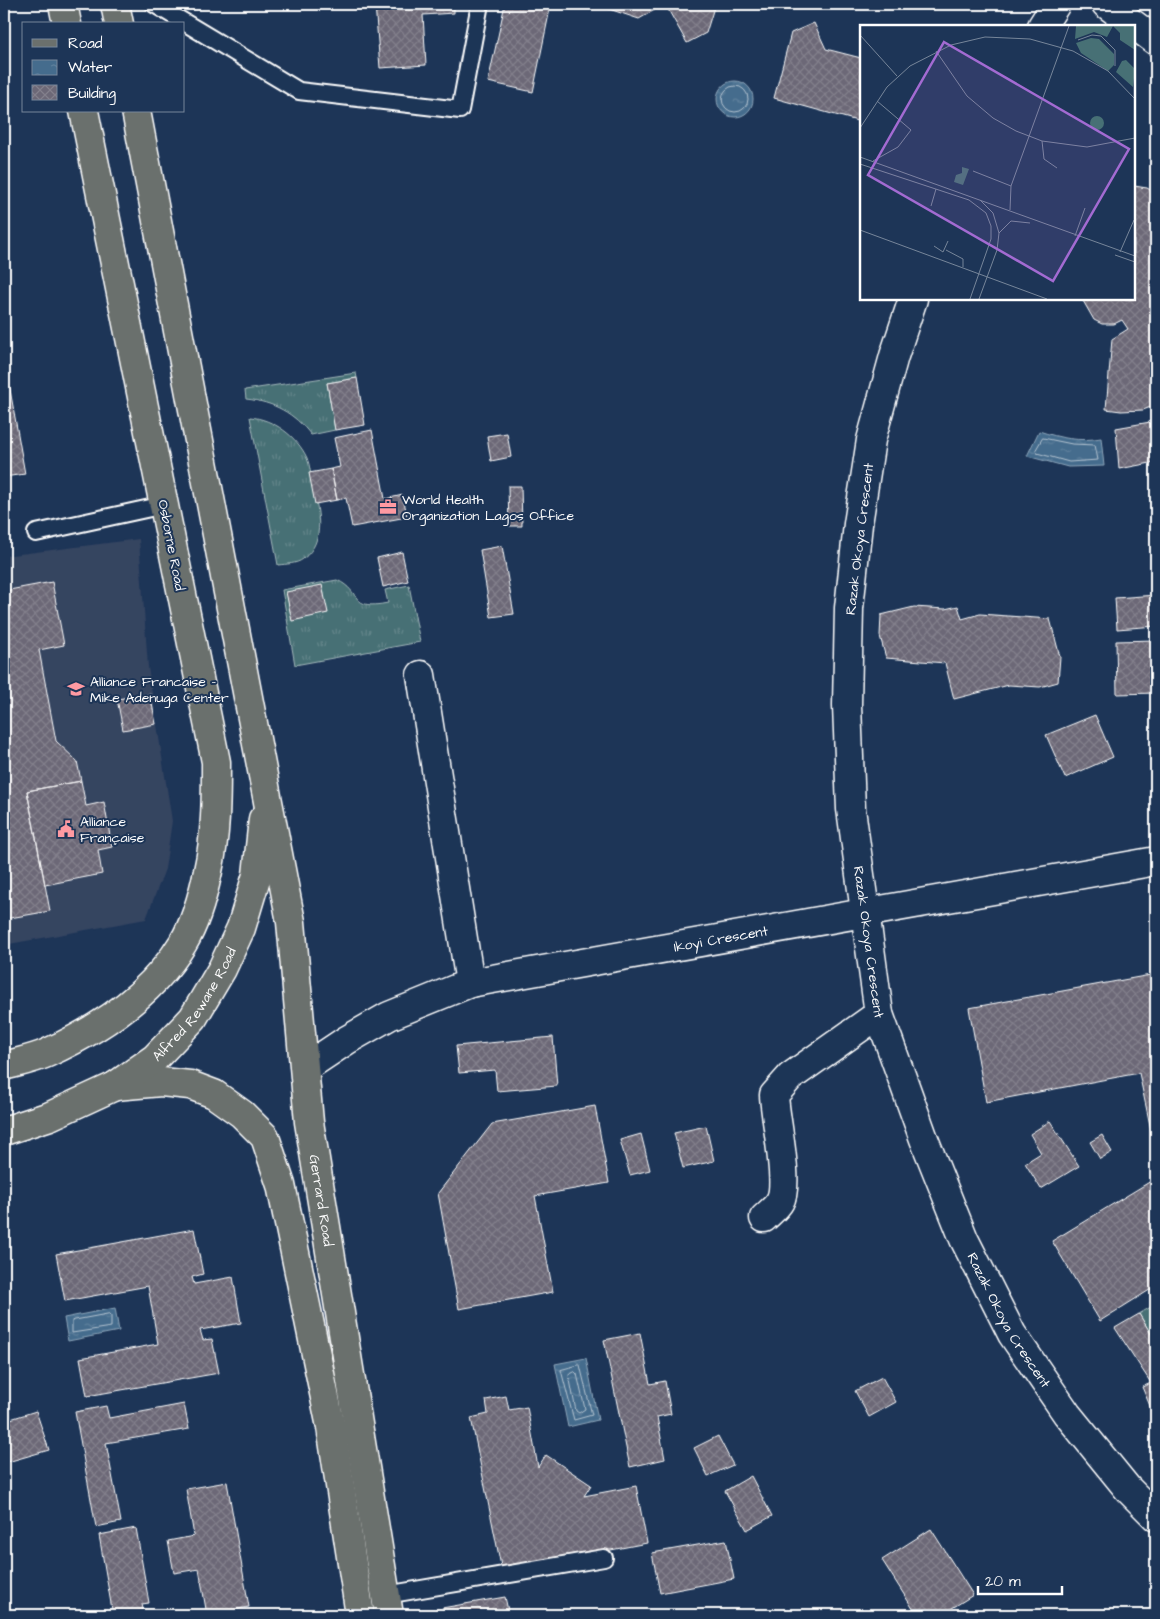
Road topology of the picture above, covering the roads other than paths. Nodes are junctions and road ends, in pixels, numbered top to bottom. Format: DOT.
graph roads {
  1 [pos="62,4"];
  2 [pos="116,4"];
  3 [pos="154,4"];
  4 [pos="480,4"];
  5 [pos="1056,4"];
  6 [pos="1106,4"];
  7 [pos="66,22"];
  8 [pos="119,22"];
  9 [pos="184,22"];
  10 [pos="185,23"];
  11 [pos="1043,25"];
  12 [pos="1134,25"];
  13 [pos="1135,25"];
  14 [pos="1156,41"];
  15 [pos="84,112"];
  16 [pos="136,112"];
  17 [pos="913,300"];
  18 [pos="164,505"];
  19 [pos="36,533"];
  20 [pos="421,675"];
  21 [pos="266,785"];
  22 [pos="1156,861"];
  23 [pos="864,913"];
  24 [pos="470,983"];
  25 [pos="878,1014"];
  26 [pos="4,1066"];
  27 [pos="305,1068"];
  28 [pos="115,1086"];
  29 [pos="4,1131"];
  30 [pos="764,1218"];
  31 [pos="1156,1517"];
  32 [pos="604,1558"];
  33 [pos="387,1605"];
  34 [pos="360,1615"];
  1 -- 7 [label="main road"];
  2 -- 8 [label="main road"];
  3 -- 9 [label="lane"];
  4 -- 10 [label="lane"];
  5 -- 11 [label="street"];
  6 -- 12 [label="street"];
  13 -- 14 [label="street"];
  15 -- 18 [label="main road, Osborne Road"];
  16 -- 21 [label="main road"];
  17 -- 23 [label="street, Razak Okoya Crescent"];
  18 -- 19 [label="lane"];
  18 -- 26 [label="main road, Osborne Road"];
  20 -- 24 [label="street"];
  21 -- 27 [label="main road, Gerrard Road"];
  21 -- 28 [label="main road, Alfred Rewane Road"];
  22 -- 23 [label="street, Ikoyi Crescent"];
  23 -- 24 [label="street, Ikoyi Crescent"];
  23 -- 25 [label="street, Razak Okoya Crescent"];
  24 -- 27 [label="street, Ikoyi Crescent"];
  25 -- 30 [label="street"];
  25 -- 31 [label="street, Razak Okoya Crescent"];
  27 -- 33 [label="main road, Gerrard Road"];
  28 -- 29 [label="main road, Alfred Rewane Road"];
  28 -- 34 [label="main road"];
  32 -- 33 [label="lane"];
}
